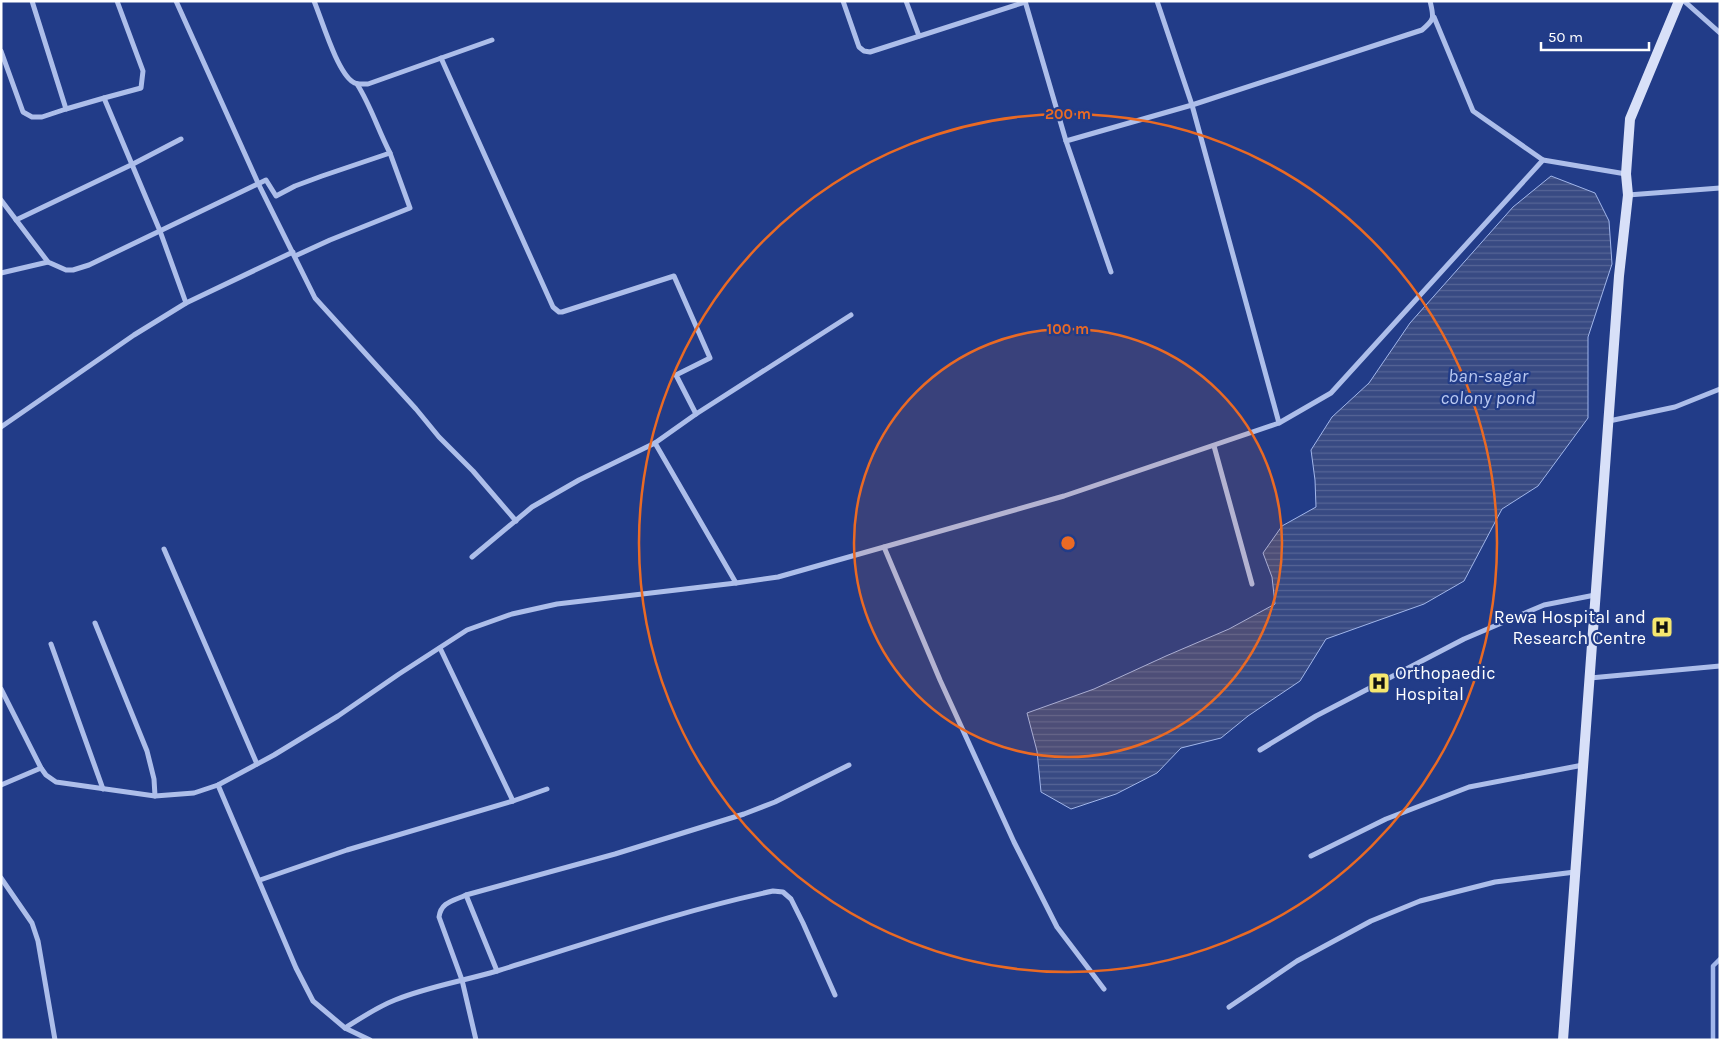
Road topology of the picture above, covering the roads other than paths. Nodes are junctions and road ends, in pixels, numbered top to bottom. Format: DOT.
graph roads {
  1 [pos="32,1"];
  2 [pos="117,1"];
  3 [pos="176,1"];
  4 [pos="314,1"];
  5 [pos="843,1"];
  6 [pos="906,1"];
  7 [pos="1157,1"];
  8 [pos="1430,1"];
  9 [pos="1679,1"];
  10 [pos="1684,1"];
  11 [pos="1025,2"];
  12 [pos="1434,16"];
  13 [pos="1720,33"];
  14 [pos="919,36"];
  15 [pos="492,40"];
  16 [pos="2,54"];
  17 [pos="441,58"];
  18 [pos="357,84"];
  19 [pos="104,98"];
  20 [pos="1192,105"];
  21 [pos="66,109"];
  22 [pos="181,139"];
  23 [pos="1066,141"];
  24 [pos="390,153"];
  25 [pos="1543,160"];
  26 [pos="133,164"];
  27 [pos="1626,174"];
  28 [pos="258,183"];
  29 [pos="1720,188"];
  30 [pos="1628,195"];
  31 [pos="1,200"];
  32 [pos="16,220"];
  33 [pos="160,230"];
  34 [pos="294,254"];
  35 [pos="48,262"];
  36 [pos="1111,272"];
  37 [pos="1,273"];
  38 [pos="186,303"];
  39 [pos="850,315"];
  40 [pos="1720,389"];
  41 [pos="696,414"];
  42 [pos="1609,422"];
  43 [pos="1279,424"];
  44 [pos="1,427"];
  45 [pos="654,443"];
  46 [pos="1214,446"];
  47 [pos="516,521"];
  48 [pos="884,547"];
  49 [pos="164,548"];
  50 [pos="472,557"];
  51 [pos="736,583"];
  52 [pos="1252,584"];
  53 [pos="1596,594"];
  54 [pos="95,623"];
  55 [pos="51,644"];
  56 [pos="440,648"];
  57 [pos="1720,666"];
  58 [pos="1590,678"];
  59 [pos="1,689"];
  60 [pos="1260,750"];
  61 [pos="257,764"];
  62 [pos="849,765"];
  63 [pos="1583,765"];
  64 [pos="40,768"];
  65 [pos="1,785"];
  66 [pos="218,785"];
  67 [pos="103,788"];
  68 [pos="547,789"];
  69 [pos="154,796"];
  70 [pos="513,800"];
  71 [pos="1311,856"];
  72 [pos="1575,872"];
  73 [pos="1,878"];
  74 [pos="260,880"];
  75 [pos="466,895"];
  76 [pos="497,971"];
  77 [pos="462,980"];
  78 [pos="1104,989"];
  79 [pos="835,995"];
  80 [pos="1229,1007"];
  81 [pos="346,1028"];
  82 [pos="55,1040"];
  83 [pos="370,1040"];
  84 [pos="476,1040"];
  85 [pos="1563,1040"];
  1 -- 21 [label="street"];
  2 -- 19 [label="street"];
  3 -- 28 [label="street"];
  4 -- 18 [label="street"];
  5 -- 14 [label="street"];
  6 -- 14 [label="street"];
  7 -- 20 [label="street"];
  8 -- 12 [label="street"];
  9 -- 27 [label="main road"];
  10 -- 13 [label="street"];
  11 -- 14 [label="street"];
  11 -- 23 [label="street"];
  12 -- 20 [label="street"];
  12 -- 25 [label="street"];
  15 -- 17 [label="street"];
  16 -- 21 [label="street"];
  17 -- 18 [label="street"];
  17 -- 41 [label="street"];
  18 -- 24 [label="street"];
  19 -- 21 [label="street"];
  19 -- 26 [label="street"];
  20 -- 23 [label="street"];
  20 -- 43 [label="street"];
  22 -- 26 [label="street"];
  23 -- 36 [label="street"];
  24 -- 28 [label="street"];
  24 -- 34 [label="street"];
  25 -- 27 [label="street"];
  25 -- 43 [label="street"];
  26 -- 32 [label="street"];
  26 -- 33 [label="street"];
  27 -- 30 [label="main road"];
  28 -- 33 [label="street"];
  28 -- 34 [label="street"];
  29 -- 30 [label="street"];
  30 -- 42 [label="main road"];
  31 -- 32 [label="street"];
  32 -- 35 [label="street"];
  33 -- 35 [label="street"];
  33 -- 38 [label="street"];
  34 -- 38 [label="street"];
  34 -- 47 [label="street"];
  35 -- 37 [label="street"];
  38 -- 44 [label="street"];
  39 -- 41 [label="street"];
  40 -- 42 [label="street"];
  41 -- 45 [label="street"];
  42 -- 53 [label="main road"];
  43 -- 46 [label="street"];
  45 -- 47 [label="street"];
  45 -- 51 [label="street"];
  46 -- 48 [label="street"];
  46 -- 52 [label="street"];
  47 -- 50 [label="street"];
  48 -- 51 [label="street"];
  48 -- 78 [label="street"];
  49 -- 61 [label="street"];
  51 -- 56 [label="street"];
  53 -- 58 [label="main road"];
  53 -- 60 [label="street"];
  54 -- 69 [label="street"];
  55 -- 67 [label="street"];
  56 -- 61 [label="street"];
  56 -- 70 [label="street"];
  57 -- 58 [label="street"];
  58 -- 63 [label="main road"];
  59 -- 64 [label="street"];
  61 -- 66 [label="street"];
  62 -- 75 [label="street"];
  63 -- 71 [label="street"];
  63 -- 72 [label="main road"];
  64 -- 65 [label="street"];
  64 -- 67 [label="street"];
  66 -- 69 [label="street"];
  66 -- 74 [label="street"];
  67 -- 69 [label="street"];
  68 -- 70 [label="street"];
  70 -- 74 [label="street"];
  72 -- 80 [label="street"];
  72 -- 85 [label="main road"];
  73 -- 82 [label="street"];
  74 -- 81 [label="street"];
  75 -- 76 [label="street"];
  75 -- 77 [label="street"];
  76 -- 77 [label="street"];
  76 -- 79 [label="street"];
  77 -- 81 [label="street"];
  77 -- 84 [label="street"];
  81 -- 83 [label="street"];
}
